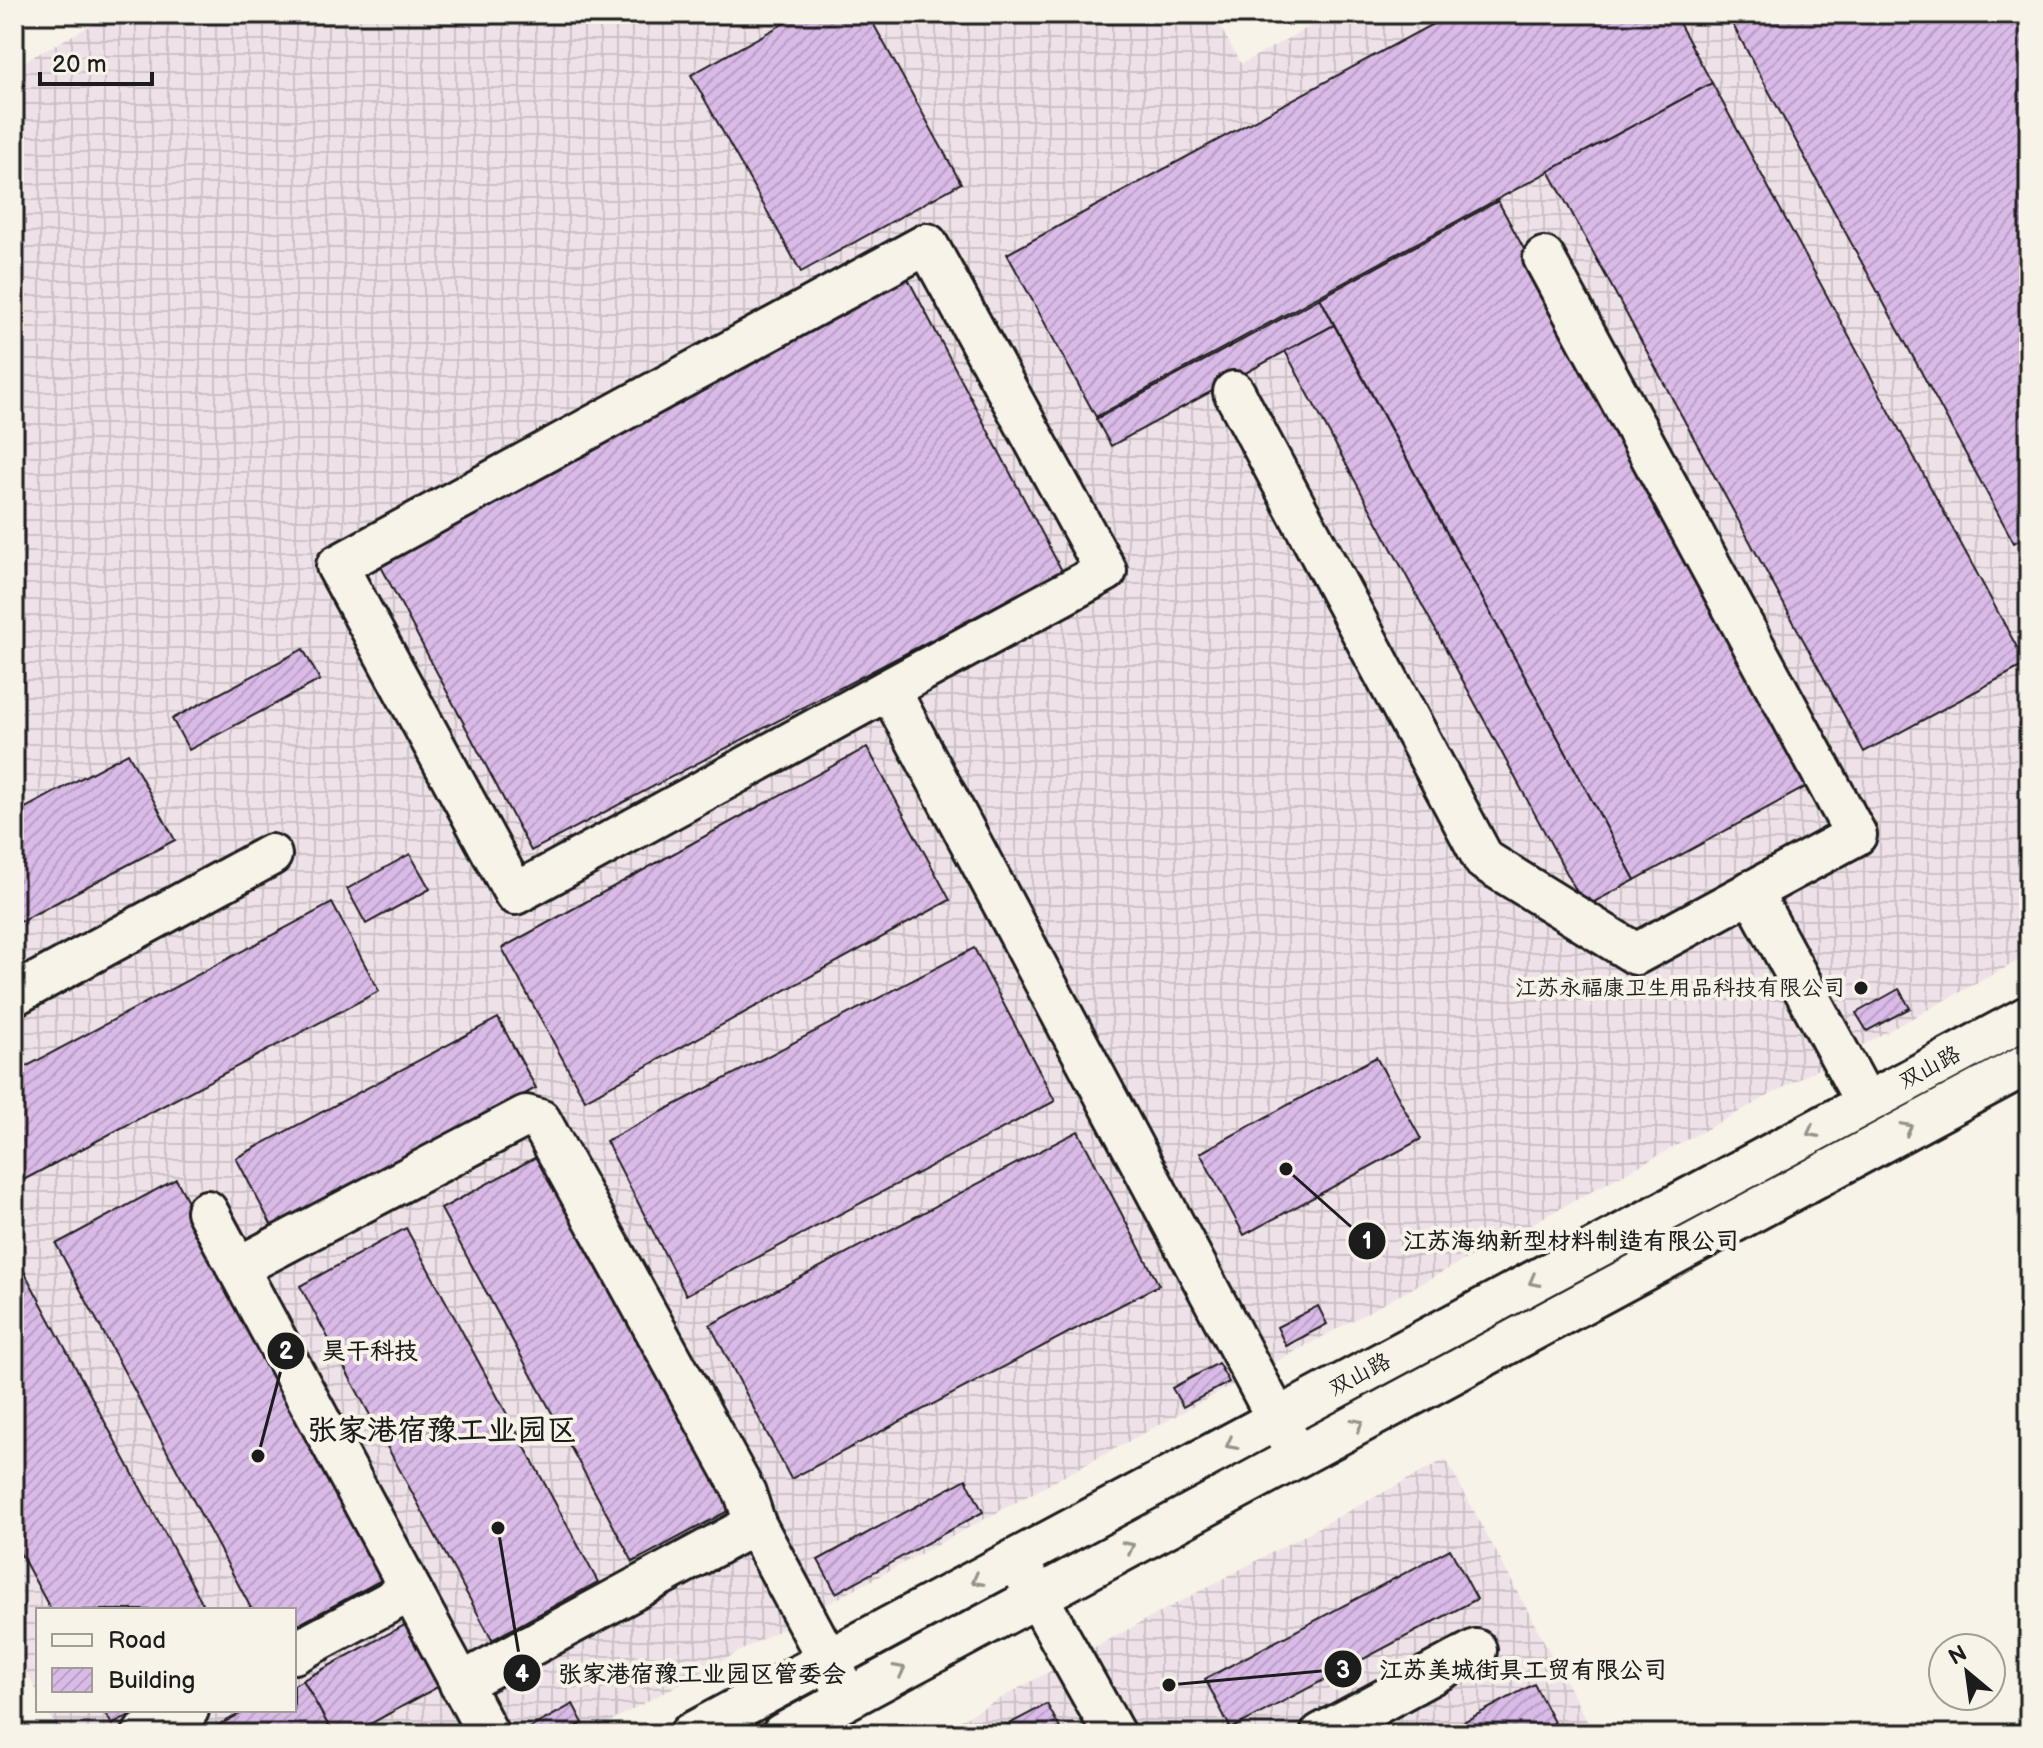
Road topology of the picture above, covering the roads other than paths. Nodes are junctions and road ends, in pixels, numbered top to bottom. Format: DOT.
graph roads {
  1 [pos="1544,258"];
  2 [pos="1234,392"];
  3 [pos="889,689"];
  4 [pos="271,855"];
  5 [pos="1751,891"];
  6 [pos="14,995"];
  7 [pos="2029,1016"];
  8 [pos="2029,1063"];
  9 [pos="1866,1103"];
  10 [pos="207,1211"];
  11 [pos="237,1268"];
  12 [pos="1277,1419"];
  13 [pos="1297,1456"];
  14 [pos="755,1524"];
  15 [pos="1016,1559"];
  16 [pos="410,1591"];
  17 [pos="1037,1597"];
  18 [pos="1476,1650"];
  19 [pos="296,1652"];
  20 [pos="828,1660"];
  21 [pos="460,1684"];
  22 [pos="849,1698"];
  23 [pos="184,1712"];
  24 [pos="479,1731"];
  25 [pos="143,1734"];
  26 [pos="690,1734"];
  27 [pos="782,1734"];
  28 [pos="1114,1734"];
  29 [pos="1321,1734"];
  1 -- 5 [label="street"];
  2 -- 5 [label="street"];
  3 -- 3 [label="street"];
  3 -- 12 [label="street"];
  4 -- 6 [label="street"];
  5 -- 9 [label="street"];
  7 -- 9 [label="street, 双山路"];
  13 -- 8 [label="street, 双山路, one-way"];
  9 -- 12 [label="street, 双山路, one-way"];
  10 -- 11 [label="street"];
  11 -- 14 [label="street"];
  11 -- 16 [label="street"];
  12 -- 13 [label="street"];
  12 -- 15 [label="street, 双山路, one-way"];
  17 -- 13 [label="street, 双山路, one-way"];
  14 -- 20 [label="street"];
  14 -- 21 [label="street"];
  15 -- 17 [label="street"];
  15 -- 20 [label="street, 双山路, one-way"];
  16 -- 19 [label="street"];
  16 -- 21 [label="street"];
  22 -- 17 [label="street, 双山路, one-way"];
  17 -- 28 [label="street"];
  18 -- 29 [label="street"];
  20 -- 22 [label="street"];
  20 -- 26 [label="street, 双山路"];
  21 -- 24 [label="street"];
  22 -- 27 [label="street, 双山路"];
  23 -- 25 [label="street"];
}
